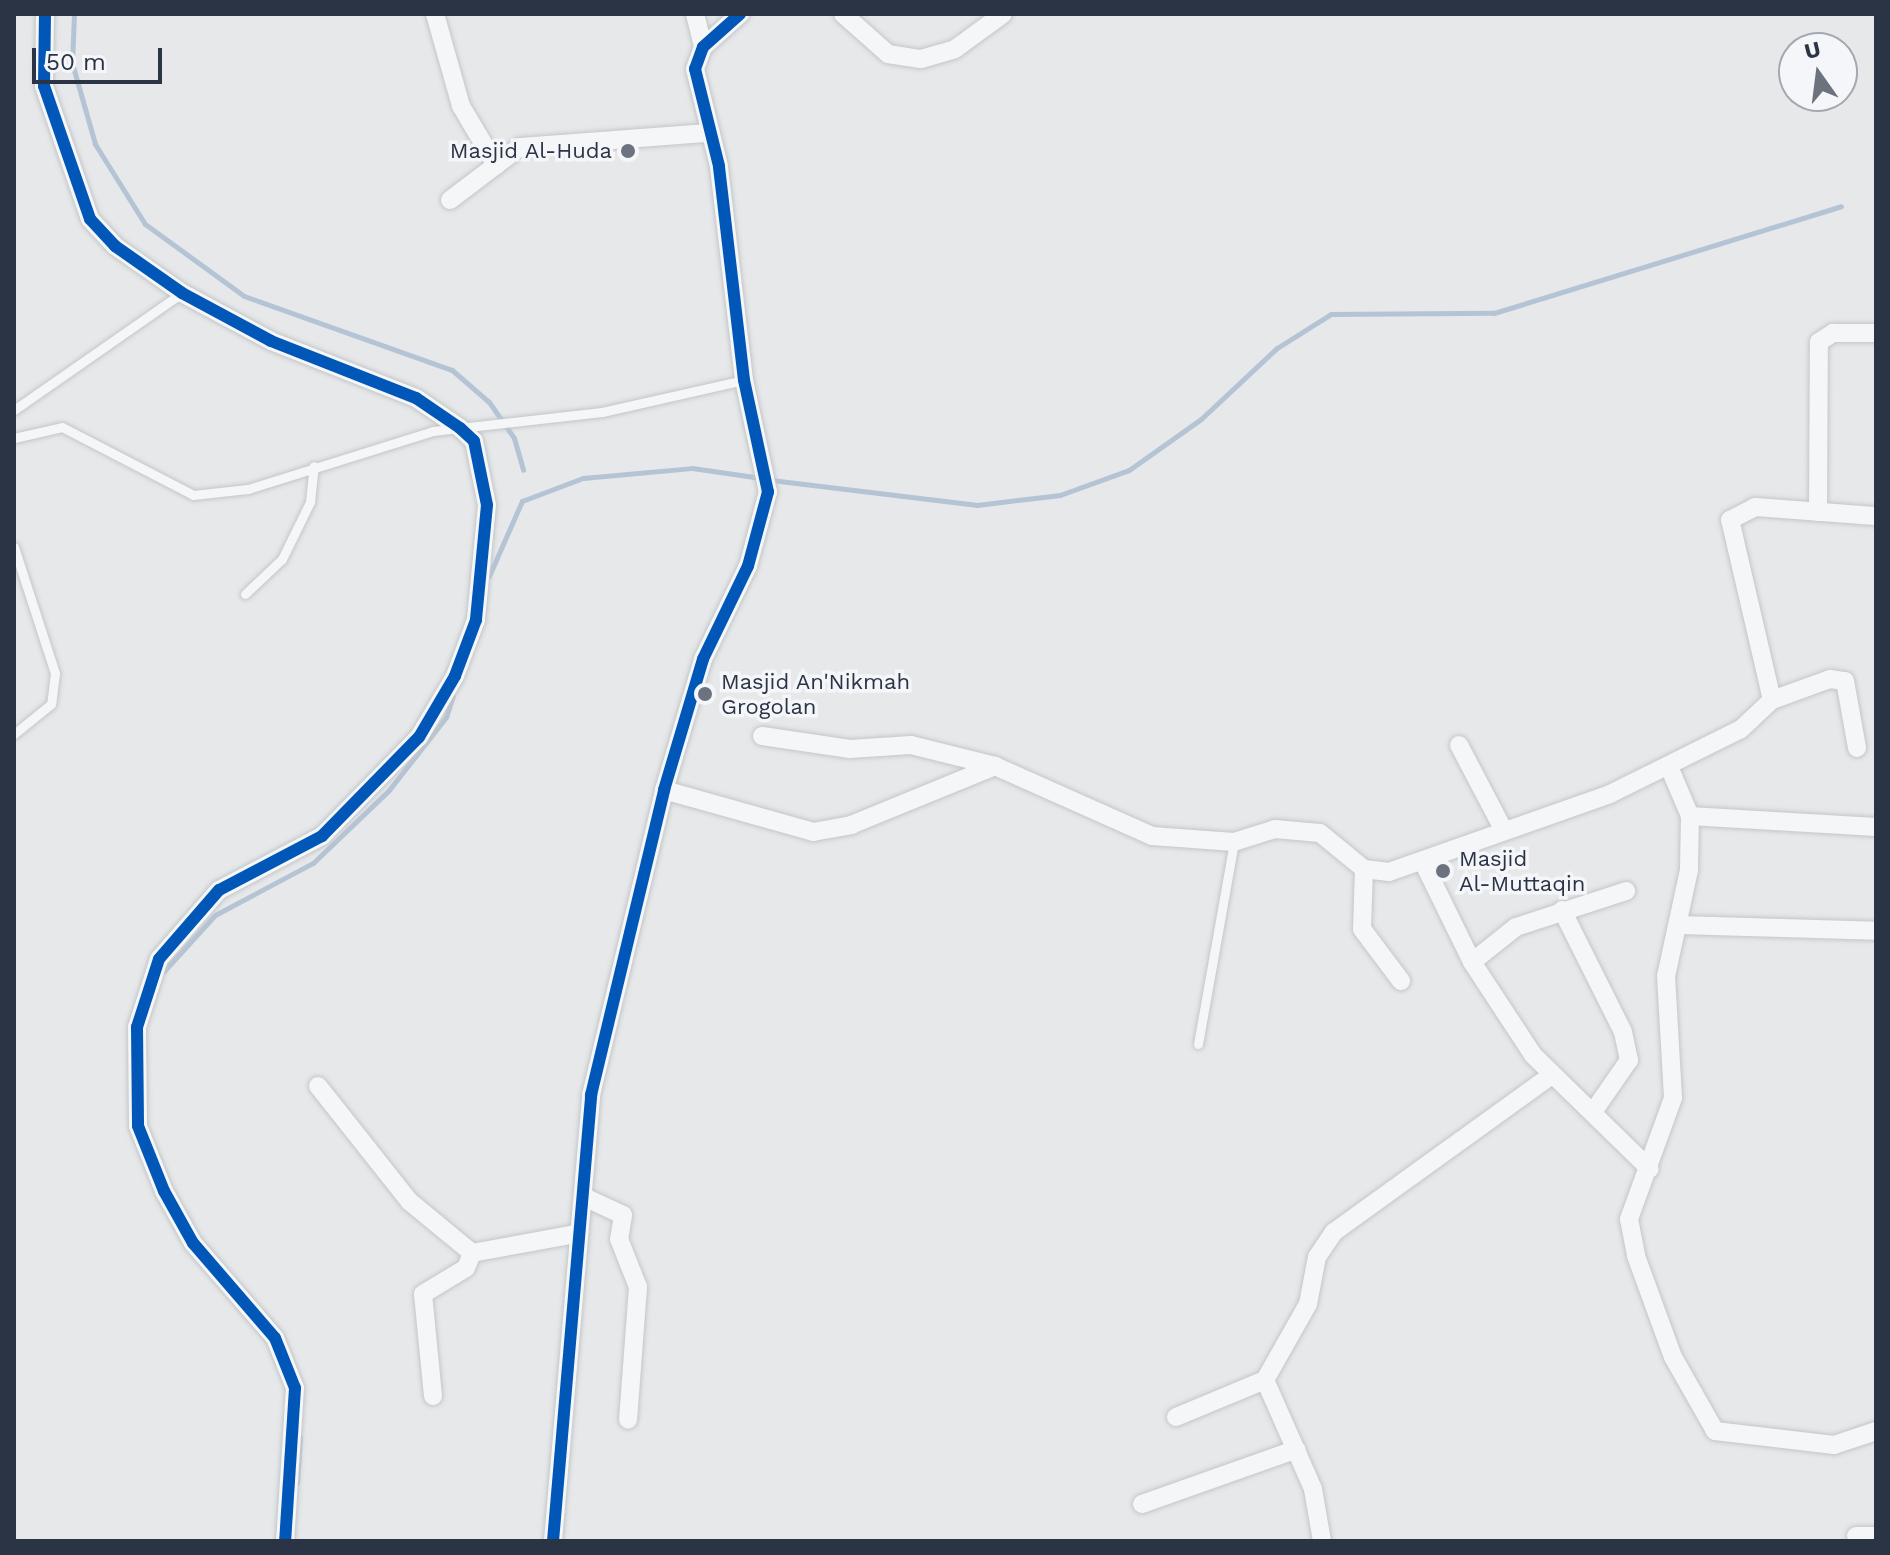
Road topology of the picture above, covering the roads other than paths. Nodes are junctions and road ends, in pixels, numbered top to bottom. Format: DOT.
graph roads {
  1 [pos="45,14"];
  2 [pos="435,14"];
  3 [pos="695,14"];
  4 [pos="740,14"];
  5 [pos="843,14"];
  6 [pos="1003,14"];
  7 [pos="703,47"];
  8 [pos="705,133"];
  9 [pos="496,165"];
  10 [pos="450,200"];
  11 [pos="182,293"];
  12 [pos="1876,333"];
  13 [pos="744,380"];
  14 [pos="14,410"];
  15 [pos="473,432"];
  16 [pos="14,438"];
  17 [pos="314,466"];
  18 [pos="1818,512"];
  19 [pos="1876,516"];
  20 [pos="14,547"];
  21 [pos="245,594"];
  22 [pos="1772,700"];
  23 [pos="14,734"];
  24 [pos="762,736"];
  25 [pos="1459,745"];
  26 [pos="1857,748"];
  27 [pos="995,766"];
  28 [pos="1670,769"];
  29 [pos="664,790"];
  30 [pos="1690,816"];
  31 [pos="1502,827"];
  32 [pos="1876,827"];
  33 [pos="1234,842"];
  34 [pos="1424,864"];
  35 [pos="1364,869"];
  36 [pos="1626,891"];
  37 [pos="1562,910"];
  38 [pos="1679,925"];
  39 [pos="1876,931"];
  40 [pos="1472,962"];
  41 [pos="1401,981"];
  42 [pos="1198,1044"];
  43 [pos="1552,1075"];
  44 [pos="318,1086"];
  45 [pos="1593,1112"];
  46 [pos="1650,1169"];
  47 [pos="584,1197"];
  48 [pos="576,1234"];
  49 [pos="472,1253"];
  50 [pos="1265,1380"];
  51 [pos="433,1396"];
  52 [pos="1176,1417"];
  53 [pos="628,1420"];
  54 [pos="1876,1431"];
  55 [pos="1297,1449"];
  56 [pos="1142,1504"];
  57 [pos="1856,1536"];
  58 [pos="1876,1536"];
  59 [pos="285,1541"];
  60 [pos="553,1541"];
  61 [pos="1322,1541"];
  1 -- 11 [label="street"];
  2 -- 9 [label="street"];
  3 -- 7 [label="street"];
  4 -- 7 [label="street"];
  5 -- 6 [label="street"];
  7 -- 8 [label="street"];
  8 -- 9 [label="street"];
  8 -- 13 [label="street"];
  9 -- 10 [label="street"];
  11 -- 14 [label="lane"];
  11 -- 15 [label="street"];
  12 -- 18 [label="street"];
  13 -- 15 [label="lane"];
  13 -- 29 [label="street"];
  15 -- 17 [label="lane"];
  15 -- 59 [label="street"];
  16 -- 17 [label="lane"];
  17 -- 21 [label="lane"];
  18 -- 19 [label="street"];
  18 -- 22 [label="street"];
  20 -- 23 [label="lane"];
  22 -- 26 [label="street"];
  22 -- 28 [label="street"];
  24 -- 27 [label="street"];
  25 -- 31 [label="street"];
  27 -- 29 [label="street"];
  27 -- 33 [label="street"];
  28 -- 30 [label="street"];
  28 -- 31 [label="street"];
  29 -- 47 [label="street"];
  30 -- 32 [label="street"];
  30 -- 38 [label="street"];
  31 -- 34 [label="street"];
  33 -- 35 [label="street"];
  33 -- 42 [label="lane"];
  34 -- 35 [label="street"];
  34 -- 40 [label="street"];
  35 -- 41 [label="street"];
  36 -- 37 [label="street"];
  37 -- 40 [label="street"];
  37 -- 45 [label="street"];
  38 -- 39 [label="street"];
  38 -- 46 [label="street"];
  40 -- 43 [label="street"];
  43 -- 45 [label="street"];
  43 -- 50 [label="street"];
  44 -- 49 [label="street"];
  45 -- 46 [label="street"];
  46 -- 54 [label="street"];
  47 -- 48 [label="street"];
  47 -- 53 [label="street"];
  48 -- 49 [label="street"];
  48 -- 60 [label="street"];
  49 -- 51 [label="street"];
  50 -- 52 [label="street"];
  50 -- 55 [label="street"];
  55 -- 56 [label="street"];
  55 -- 61 [label="street"];
  57 -- 58 [label="street"];
}
